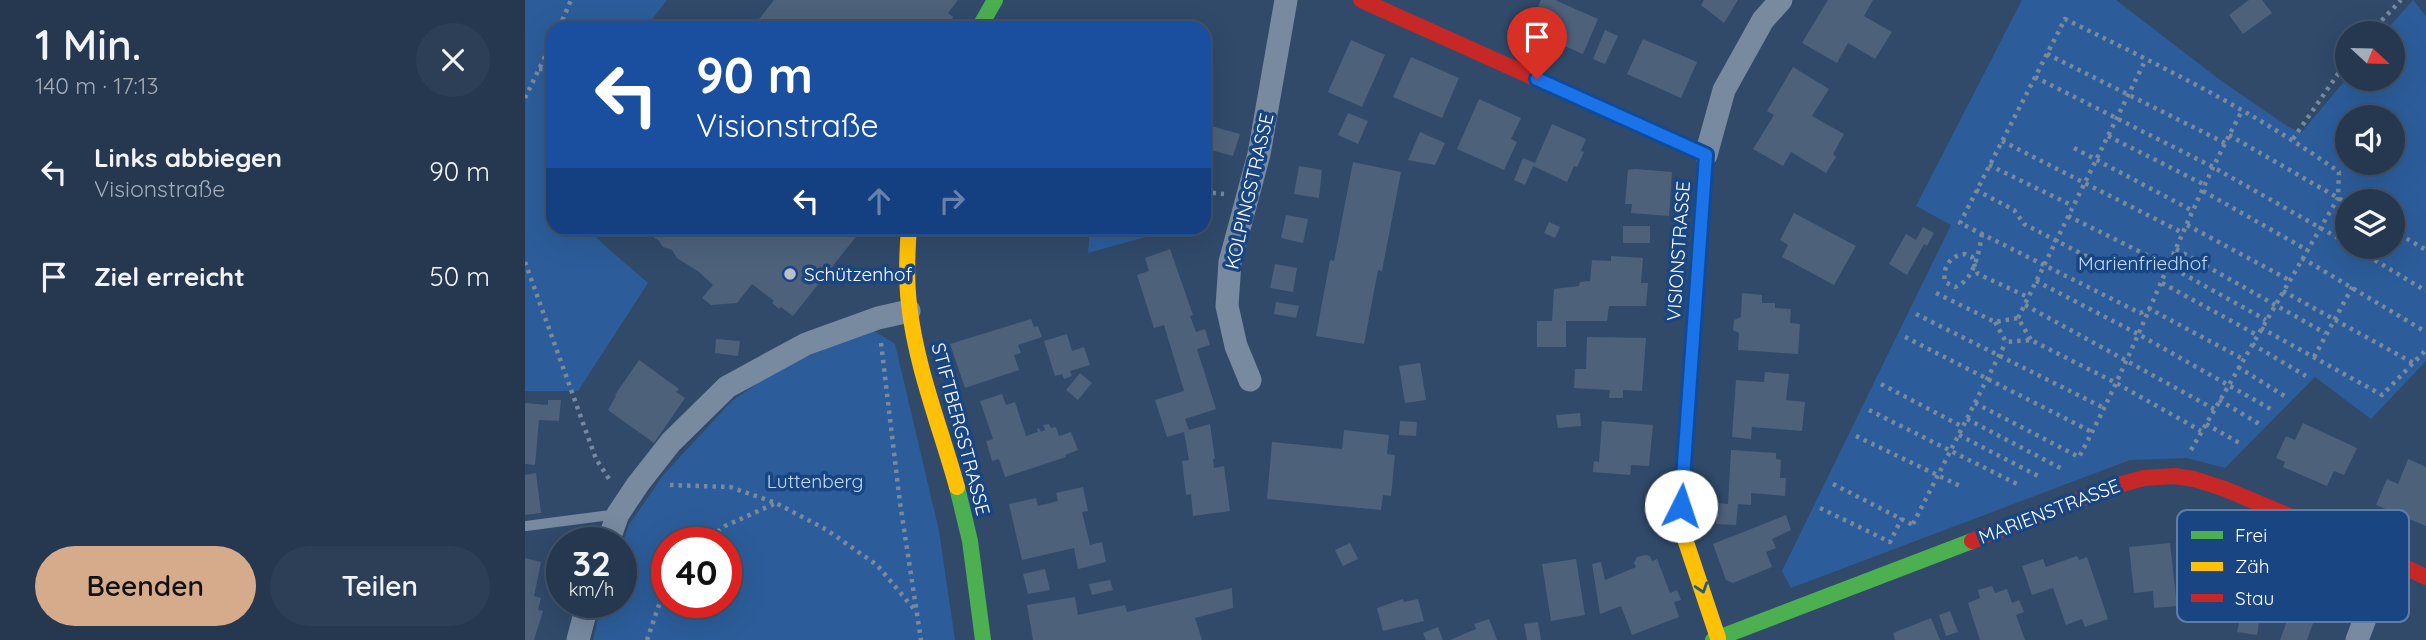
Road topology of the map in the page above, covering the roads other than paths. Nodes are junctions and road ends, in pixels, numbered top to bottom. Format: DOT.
graph roads {
  1 [pos="995,0"];
  2 [pos="1286,0"];
  3 [pos="1361,0"];
  4 [pos="1781,0"];
  5 [pos="983,21"];
  6 [pos="1706,155"];
  7 [pos="909,235"];
  8 [pos="909,311"];
  9 [pos="1250,380"];
  10 [pos="621,508"];
  11 [pos="2272,510"];
  12 [pos="526,526"];
  13 [pos="614,527"];
  14 [pos="2409,568"];
  15 [pos="2409,574"];
  16 [pos="2426,577"];
  17 [pos="2426,587"];
  18 [pos="584,618"];
  19 [pos="2364,622"];
  20 [pos="1715,639"];
  21 [pos="578,640"];
  22 [pos="983,640"];
  23 [pos="2357,640"];
  1 -- 5 [label="street"];
  2 -- 9 [label="street, KOLPINGSTRASSE"];
  3 -- 6 [label="street"];
  4 -- 6 [label="street"];
  6 -- 20 [label="street, VISIONSTRASSE, one-way"];
  7 -- 8 [label="street, STIFTBERGSTRASSE"];
  8 -- 10 [label="street"];
  8 -- 22 [label="street, STIFTBERGSTRASSE"];
  10 -- 12 [label="lane"];
  10 -- 13 [label="street"];
  11 -- 20 [label="street, MARIENSTRASSE"];
  14 -- 16 [label="street, MARIENSTRASSE"];
  15 -- 17 [label="street, MARIENSTRASSE"];
  18 -- 21 [label="street"];
  19 -- 23 [label="street"];
}
